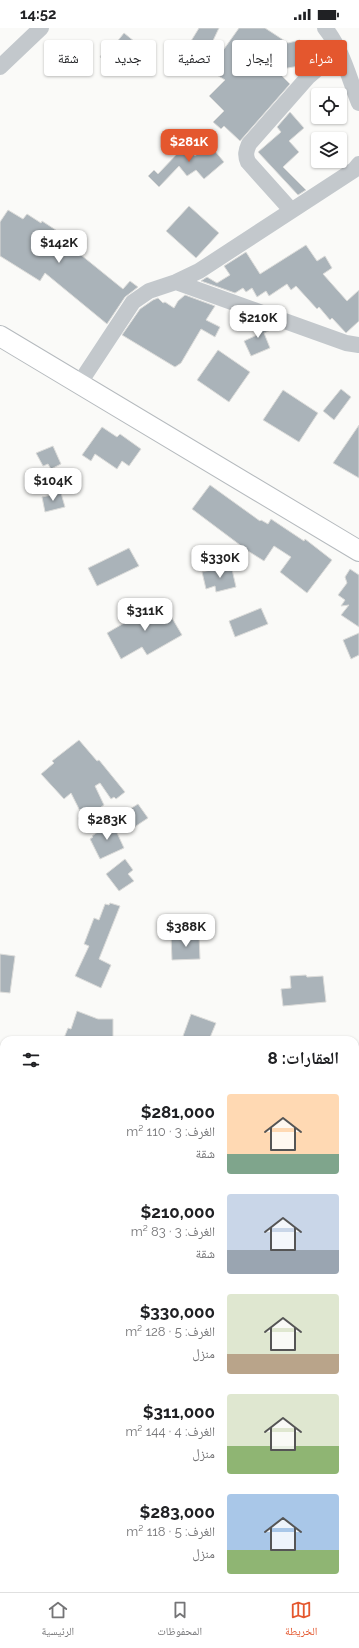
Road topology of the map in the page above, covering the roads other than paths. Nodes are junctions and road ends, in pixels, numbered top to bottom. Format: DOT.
graph roads {
  1 [pos="41,28"];
  2 [pos="0,67"];
  3 [pos="347,72"];
  4 [pos="309,76"];
  5 [pos="359,103"];
  6 [pos="359,164"];
  7 [pos="291,210"];
  8 [pos="176,282"];
  9 [pos="0,336"];
  10 [pos="359,345"];
  11 [pos="79,384"];
  12 [pos="359,551"];
  1 -- 2 [label="street"];
  3 -- 5 [label="street"];
  4 -- 7 [label="street"];
  6 -- 7 [label="street"];
  7 -- 8 [label="street"];
  8 -- 10 [label="street"];
  8 -- 11 [label="street"];
  9 -- 11 [label="main road"];
  11 -- 12 [label="main road"];
}
